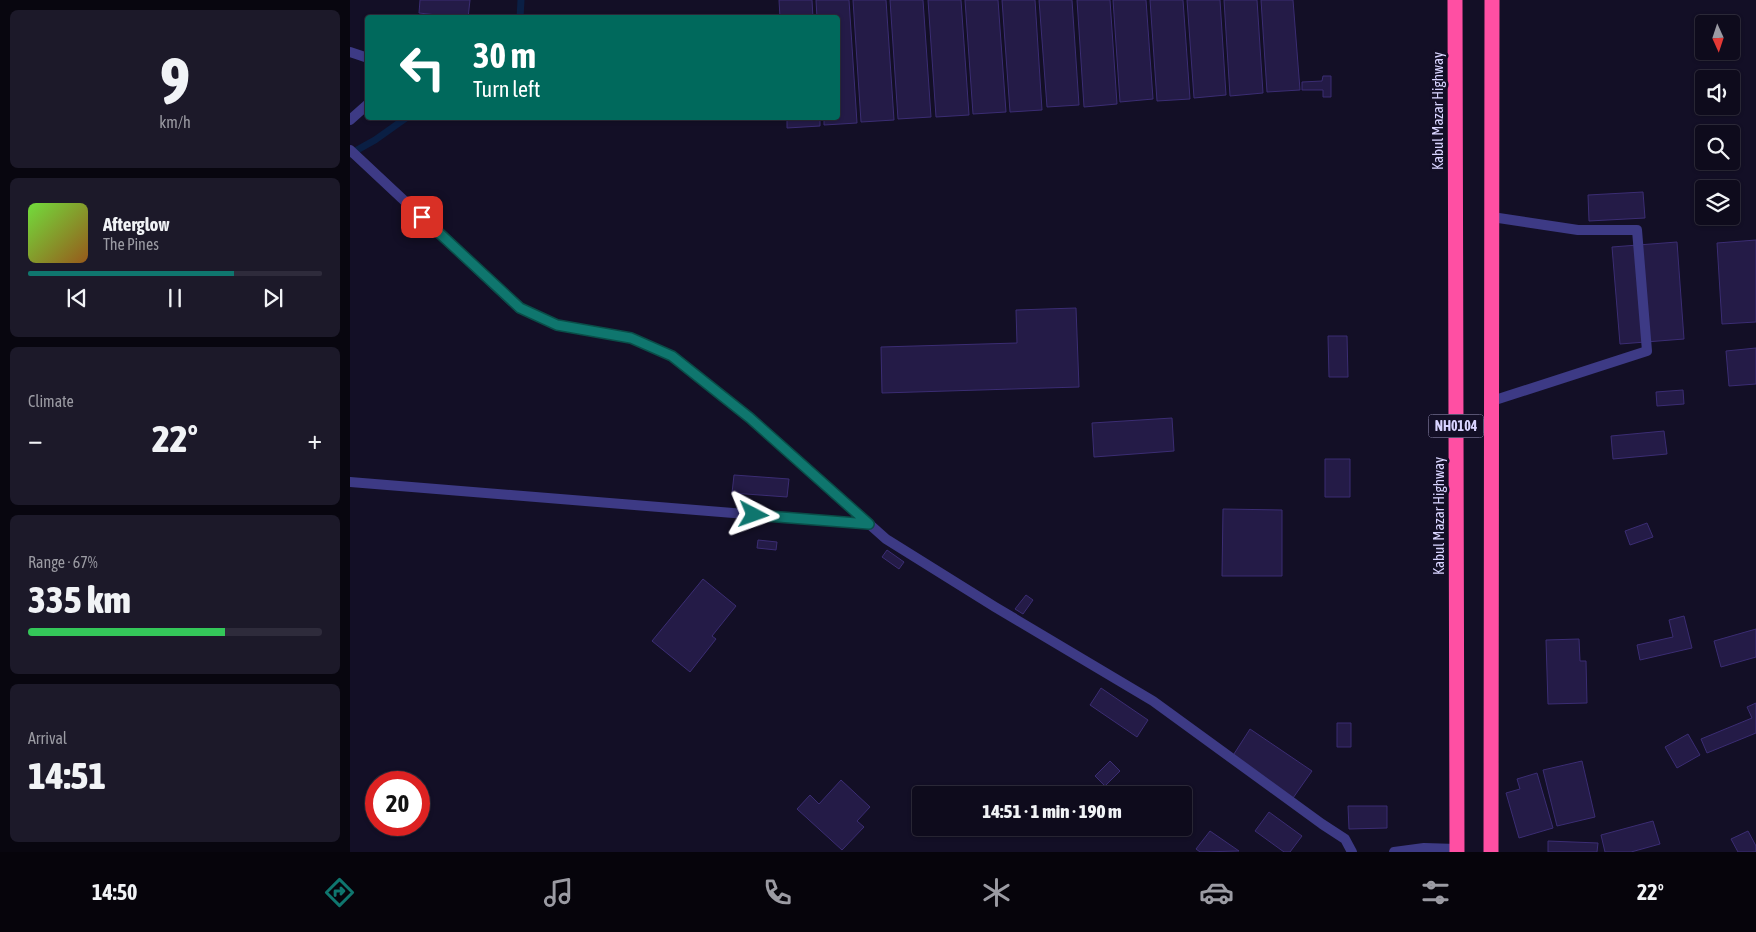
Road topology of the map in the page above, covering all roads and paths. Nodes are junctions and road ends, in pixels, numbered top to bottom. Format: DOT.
graph roads {
  1 [pos="1455,0"];
  2 [pos="1492,0"];
  3 [pos="350,52"];
  4 [pos="365,57"];
  5 [pos="365,107"];
  6 [pos="350,120"];
  7 [pos="350,150"];
  8 [pos="1492,217"];
  9 [pos="1492,400"];
  10 [pos="350,482"];
  11 [pos="869,524"];
  12 [pos="1457,850"];
  13 [pos="1352,852"];
  14 [pos="1394,852"];
  15 [pos="1491,852"];
  1 -- 12 [label="highway, Kabul Mazar Highway / NH0104"];
  2 -- 8 [label="highway, NH0104"];
  3 -- 4 [label="lane"];
  5 -- 6 [label="lane"];
  7 -- 11 [label="lane"];
  8 -- 9 [label="highway, NH0104"];
  8 -- 9 [label="lane"];
  9 -- 15 [label="highway, NH0104"];
  10 -- 11 [label="lane"];
  11 -- 13 [label="lane"];
  12 -- 14 [label="lane"];
}
